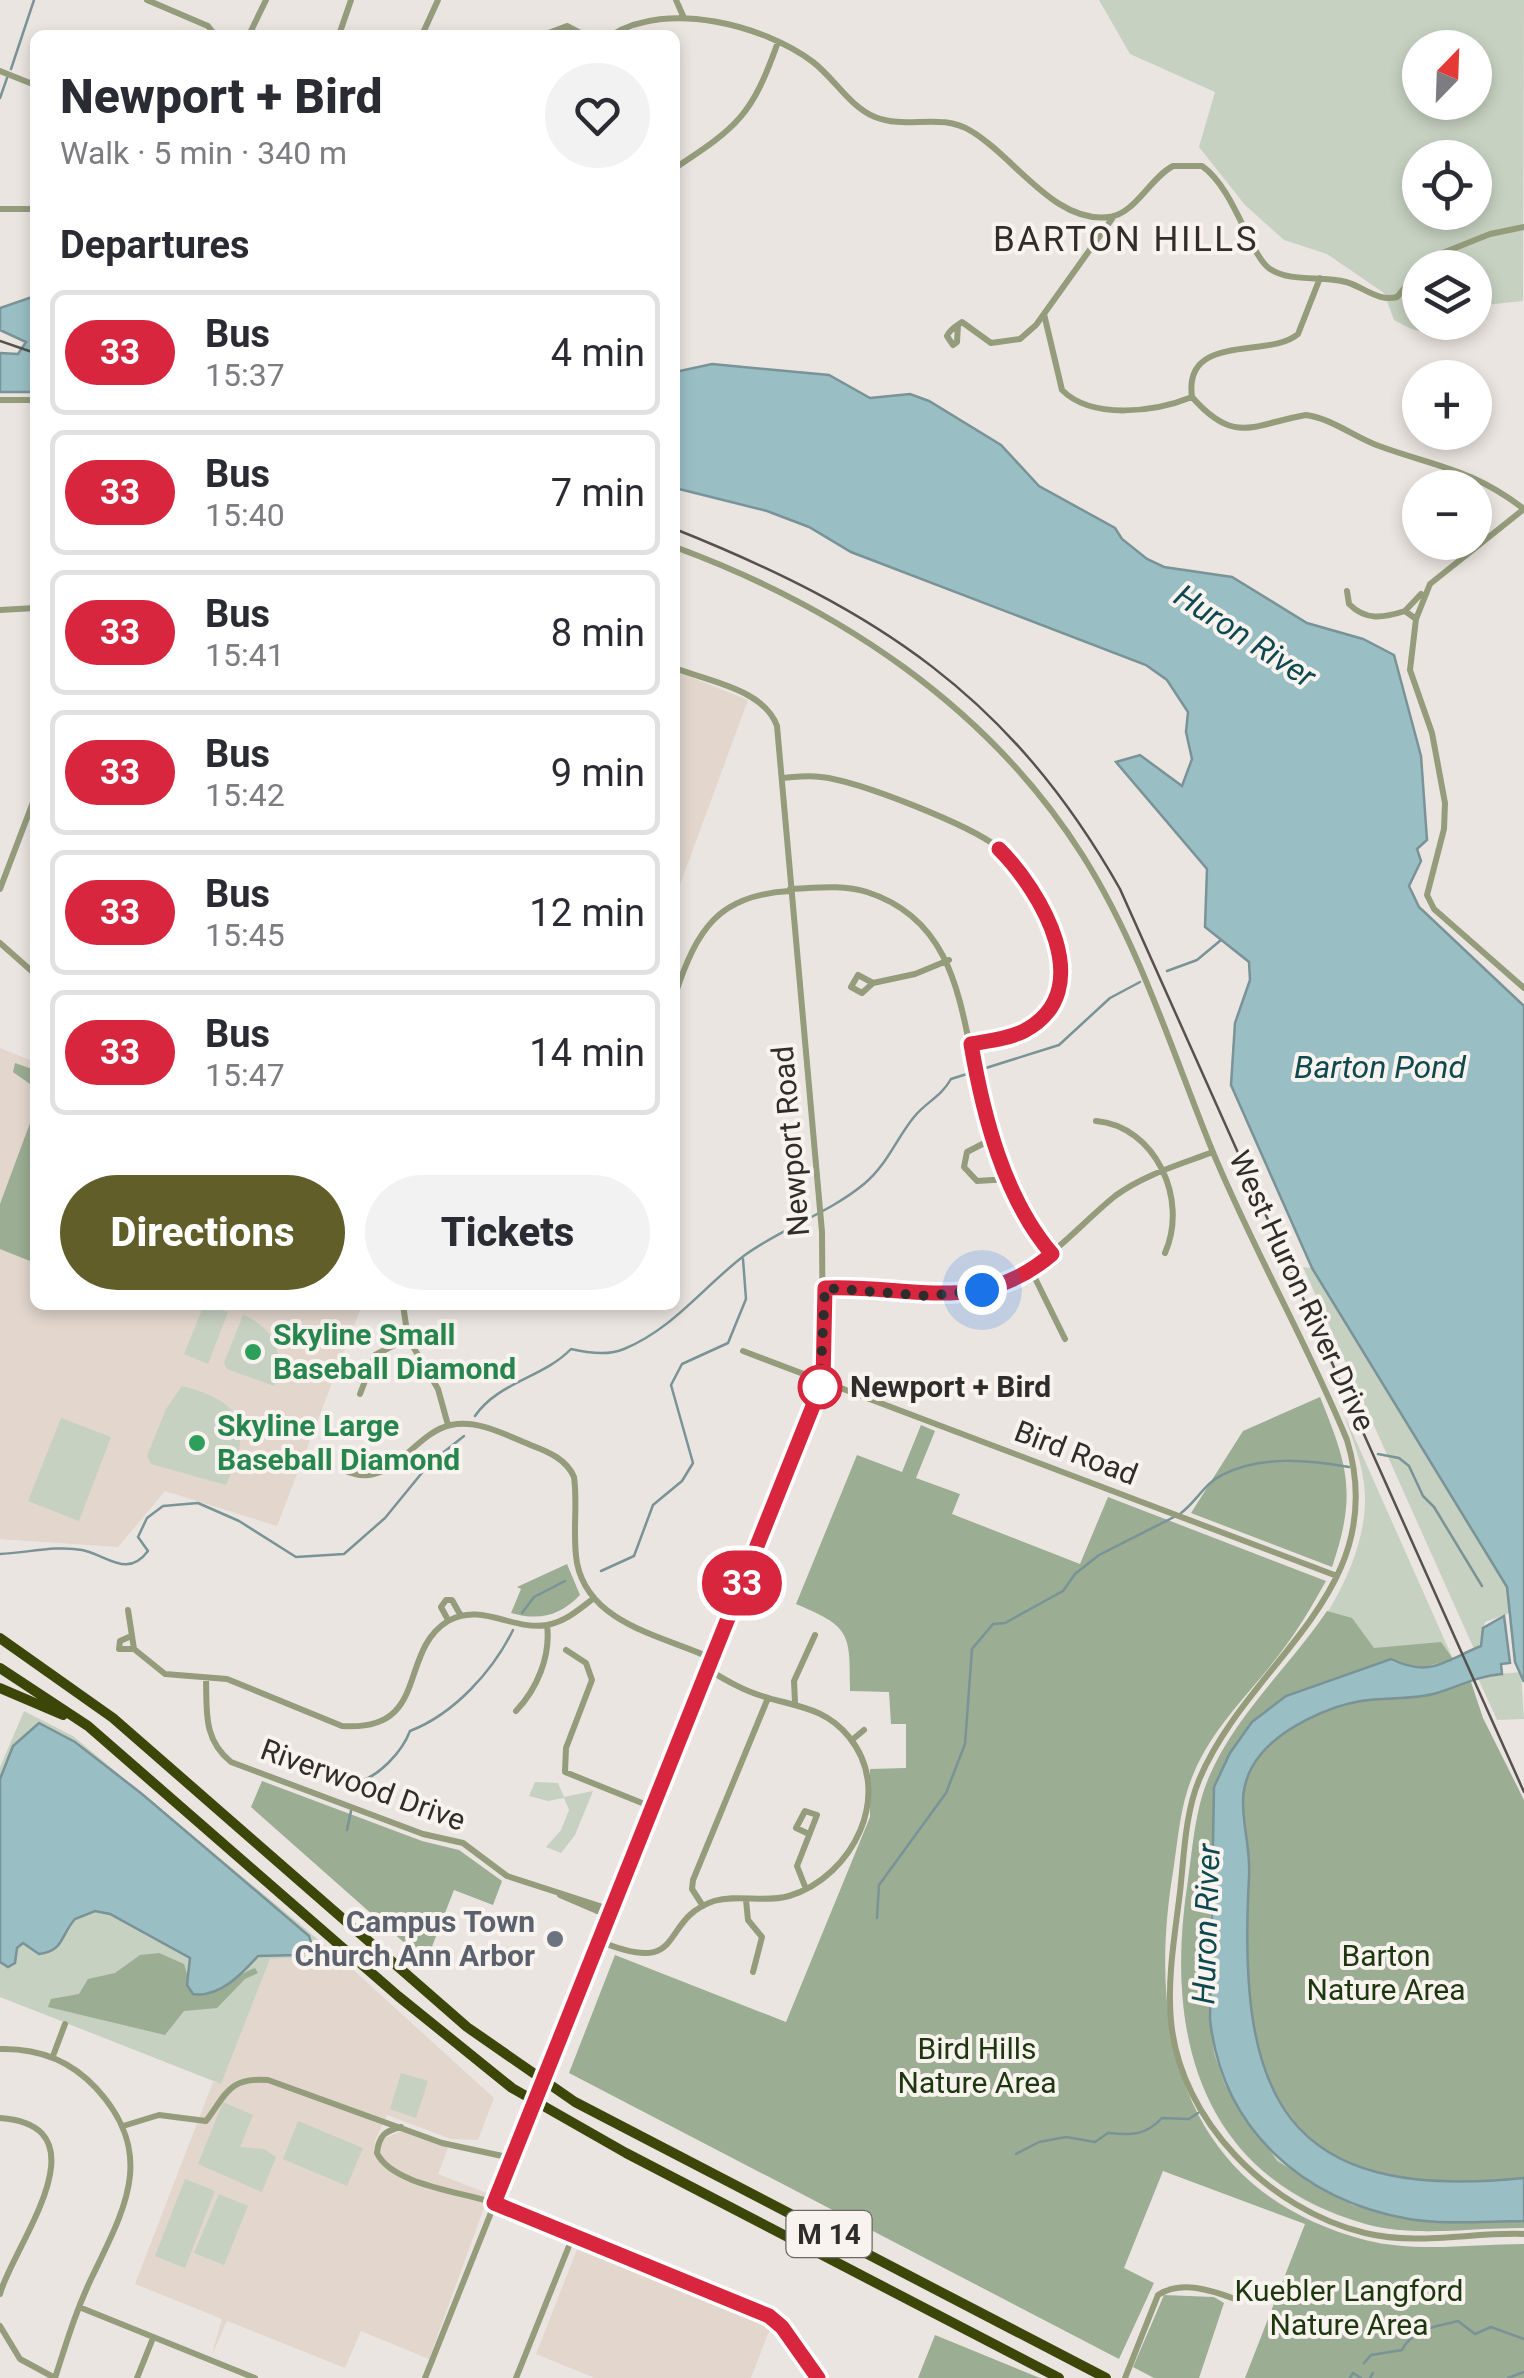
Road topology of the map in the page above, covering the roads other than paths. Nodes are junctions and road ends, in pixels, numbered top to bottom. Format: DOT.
graph roads {
  1 [pos="148,0"];
  2 [pos="266,0"];
  3 [pos="351,0"];
  4 [pos="438,0"];
  5 [pos="676,0"];
  6 [pos="684,18"];
  7 [pos="211,30"];
  8 [pos="251,30"];
  9 [pos="341,30"];
  10 [pos="424,30"];
  11 [pos="621,30"];
  12 [pos="778,42"];
  13 [pos="0,70"];
  14 [pos="30,83"];
  15 [pos="680,164"];
  16 [pos="30,208"];
  17 [pos="0,209"];
  18 [pos="1114,216"];
  19 [pos="1524,227"];
  20 [pos="1320,278"];
  21 [pos="1044,314"];
  22 [pos="958,324"];
  23 [pos="1192,396"];
  24 [pos="0,400"];
  25 [pos="30,400"];
  26 [pos="1524,509"];
  27 [pos="680,549"];
  28 [pos="1347,590"];
  29 [pos="1423,593"];
  30 [pos="30,608"];
  31 [pos="0,610"];
  32 [pos="1405,611"];
  33 [pos="1416,619"];
  34 [pos="680,670"];
  35 [pos="782,778"];
  36 [pos="30,810"];
  37 [pos="0,888"];
  38 [pos="790,890"];
  39 [pos="0,943"];
  40 [pos="680,959"];
  41 [pos="949,960"];
  42 [pos="687,963"];
  43 [pos="30,970"];
  44 [pos="680,981"];
  45 [pos="873,983"];
  46 [pos="1524,988"];
  47 [pos="971,1044"];
  48 [pos="1096,1121"];
  49 [pos="994,1138"];
  50 [pos="1213,1152"];
  51 [pos="1161,1173"];
  52 [pos="1009,1179"];
  53 [pos="1165,1253"];
  54 [pos="1052,1254"];
  55 [pos="1031,1270"];
  56 [pos="825,1288"];
  57 [pos="404,1310"];
  58 [pos="408,1338"];
  59 [pos="1065,1339"];
  60 [pos="743,1351"];
  61 [pos="823,1381"];
  62 [pos="360,1394"];
  63 [pos="448,1425"];
  64 [pos="344,1470"];
  65 [pos="1337,1576"];
  66 [pos="594,1598"];
  67 [pos="128,1610"];
  68 [pos="461,1616"];
  69 [pos="449,1621"];
  70 [pos="547,1625"];
  71 [pos="815,1635"];
  72 [pos="129,1637"];
  73 [pos="0,1641"];
  74 [pos="134,1649"];
  75 [pos="566,1650"];
  76 [pos="711,1658"];
  77 [pos="0,1668"];
  78 [pos="706,1669"];
  79 [pos="206,1679"];
  80 [pos="0,1688"];
  81 [pos="768,1698"];
  82 [pos="795,1703"];
  83 [pos="516,1712"];
  84 [pos="864,1730"];
  85 [pos="852,1740"];
  86 [pos="116,1750"];
  87 [pos="652,1807"];
  88 [pos="809,1834"];
  89 [pos="806,1889"];
  90 [pos="746,1900"];
  91 [pos="703,1906"];
  92 [pos="610,1913"];
  93 [pos="599,1941"];
  94 [pos="753,1972"];
  95 [pos="65,2024"];
  96 [pos="0,2048"];
  97 [pos="53,2056"];
  98 [pos="0,2118"];
  99 [pos="122,2126"];
  100 [pos="401,2127"];
  101 [pos="512,2158"];
  102 [pos="494,2203"];
  103 [pos="1524,2234"];
  104 [pos="573,2236"];
  105 [pos="0,2294"];
  106 [pos="1234,2299"];
  107 [pos="79,2307"];
  108 [pos="0,2326"];
  109 [pos="153,2338"];
  110 [pos="55,2378"];
  111 [pos="137,2378"];
  112 [pos="250,2378"];
  113 [pos="425,2378"];
  114 [pos="516,2378"];
  115 [pos="818,2378"];
  116 [pos="1059,2378"];
  117 [pos="1106,2378"];
  118 [pos="1125,2378"];
  1 -- 7 [label="street"];
  2 -- 8 [label="street"];
  3 -- 9 [label="street"];
  4 -- 10 [label="street"];
  5 -- 6 [label="street"];
  6 -- 11 [label="street"];
  6 -- 12 [label="street"];
  12 -- 15 [label="street"];
  12 -- 18 [label="street"];
  13 -- 14 [label="street"];
  16 -- 17 [label="street"];
  18 -- 20 [label="street"];
  18 -- 21 [label="street"];
  19 -- 20 [label="street"];
  20 -- 23 [label="street"];
  21 -- 22 [label="street"];
  21 -- 23 [label="street"];
  23 -- 26 [label="street"];
  24 -- 25 [label="street"];
  26 -- 29 [label="street"];
  27 -- 50 [label="street, West Huron River Drive"];
  28 -- 32 [label="street"];
  29 -- 32 [label="street"];
  29 -- 33 [label="street"];
  30 -- 31 [label="street"];
  32 -- 33 [label="street"];
  33 -- 46 [label="street"];
  34 -- 35 [label="street, Newport Road"];
  35 -- 38 [label="street, Newport Road"];
  35 -- 47 [label="street"];
  36 -- 37 [label="street"];
  38 -- 41 [label="street"];
  38 -- 42 [label="street"];
  38 -- 56 [label="street, Newport Road"];
  39 -- 43 [label="street"];
  40 -- 42 [label="street"];
  41 -- 45 [label="street"];
  41 -- 47 [label="street"];
  42 -- 44 [label="street"];
  47 -- 49 [label="street"];
  48 -- 51 [label="street"];
  49 -- 52 [label="street"];
  49 -- 52 [label="street"];
  50 -- 51 [label="street"];
  50 -- 65 [label="street, West Huron River Drive"];
  51 -- 53 [label="street"];
  51 -- 54 [label="street"];
  52 -- 54 [label="street"];
  54 -- 55 [label="street"];
  55 -- 56 [label="street"];
  55 -- 59 [label="street"];
  56 -- 61 [label="street, Newport Road"];
  57 -- 58 [label="street"];
  58 -- 62 [label="street"];
  58 -- 63 [label="street"];
  60 -- 61 [label="street, Bird Road"];
  61 -- 65 [label="street, Bird Road"];
  61 -- 76 [label="street, Newport Road"];
  63 -- 64 [label="street"];
  63 -- 66 [label="street"];
  65 -- 103 [label="street, West Huron River Drive"];
  66 -- 70 [label="street"];
  66 -- 76 [label="street"];
  67 -- 72 [label="street"];
  68 -- 69 [label="street"];
  68 -- 69 [label="street"];
  68 -- 70 [label="street"];
  69 -- 79 [label="street"];
  70 -- 83 [label="street"];
  71 -- 82 [label="street"];
  72 -- 74 [label="street"];
  72 -- 74 [label="street"];
  73 -- 117 [label="highway, M 14"];
  74 -- 79 [label="street"];
  75 -- 87 [label="street"];
  76 -- 78 [label="street, Newport Road"];
  77 -- 86 [label="highway, M 14"];
  78 -- 81 [label="street"];
  78 -- 87 [label="street, Newport Road"];
  79 -- 92 [label="street, Riverwood Drive"];
  80 -- 86 [label="highway"];
  81 -- 82 [label="street"];
  81 -- 91 [label="street"];
  82 -- 85 [label="street"];
  84 -- 85 [label="street"];
  85 -- 89 [label="street"];
  86 -- 116 [label="highway, M 14"];
  87 -- 92 [label="street, Newport Road"];
  88 -- 88 [label="street"];
  88 -- 89 [label="street"];
  89 -- 90 [label="street"];
  90 -- 91 [label="street"];
  90 -- 94 [label="street"];
  91 -- 93 [label="street"];
  92 -- 93 [label="street, Newport Road"];
  93 -- 101 [label="street, Newport Road"];
  95 -- 97 [label="street"];
  96 -- 97 [label="street"];
  97 -- 99 [label="street"];
  98 -- 105 [label="street"];
  99 -- 100 [label="street"];
  99 -- 107 [label="street"];
  100 -- 101 [label="street"];
  100 -- 102 [label="street"];
  101 -- 102 [label="street, Newport Road"];
  102 -- 104 [label="street"];
  102 -- 113 [label="street, Newport Road"];
  104 -- 114 [label="street"];
  104 -- 115 [label="street"];
  106 -- 118 [label="street"];
  107 -- 109 [label="street"];
  107 -- 110 [label="street"];
  108 -- 110 [label="street"];
  109 -- 111 [label="street"];
  109 -- 112 [label="street"];
}
